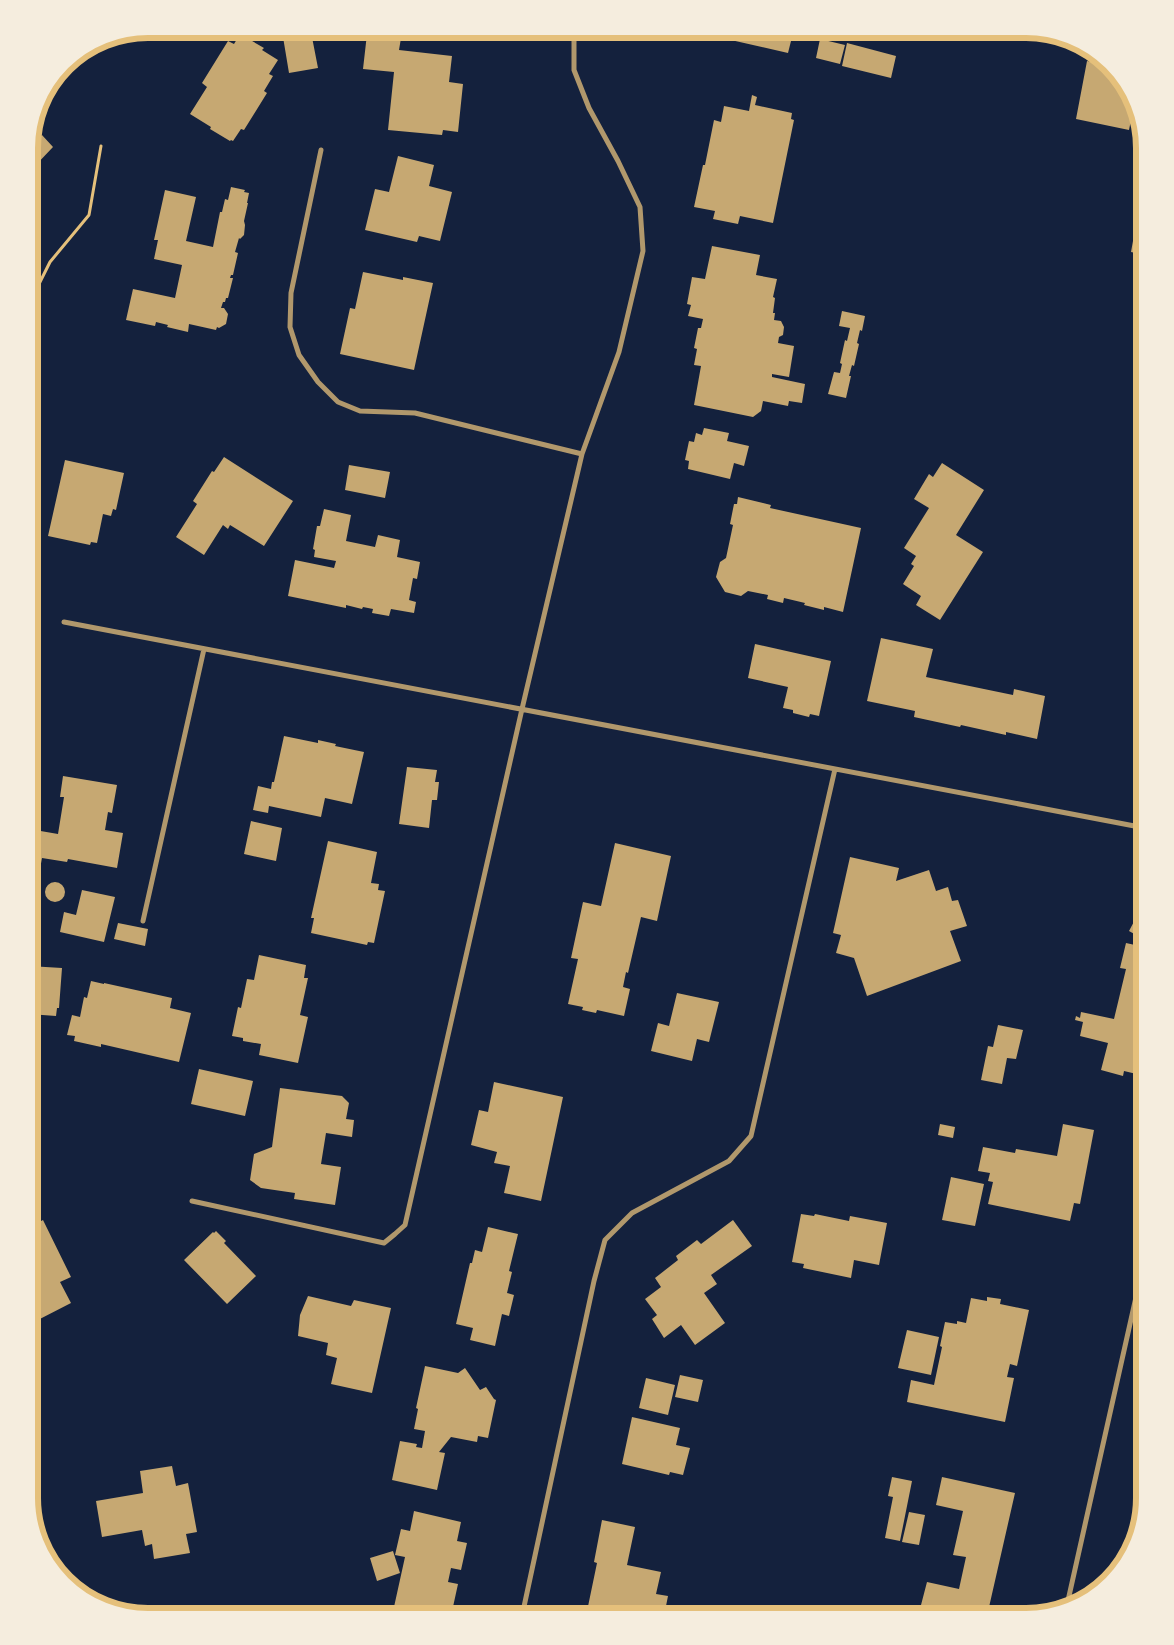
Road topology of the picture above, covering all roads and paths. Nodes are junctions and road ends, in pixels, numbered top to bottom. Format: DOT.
graph roads {
  1 [pos="574,38"];
  2 [pos="101,146"];
  3 [pos="321,150"];
  4 [pos="38,286"];
  5 [pos="582,454"];
  6 [pos="64,622"];
  7 [pos="204,649"];
  8 [pos="522,709"];
  9 [pos="835,769"];
  10 [pos="1136,826"];
  11 [pos="143,921"];
  12 [pos="192,1201"];
  13 [pos="1136,1307"];
  14 [pos="1068,1599"];
  15 [pos="524,1607"];
  1 -- 5 [label="street"];
  2 -- 4 [label="path"];
  3 -- 5 [label="street"];
  5 -- 8 [label="street"];
  6 -- 7 [label="street"];
  7 -- 8 [label="street"];
  7 -- 11 [label="street"];
  8 -- 9 [label="street"];
  8 -- 12 [label="street"];
  9 -- 10 [label="street"];
  9 -- 15 [label="street"];
  13 -- 14 [label="street"];
}
